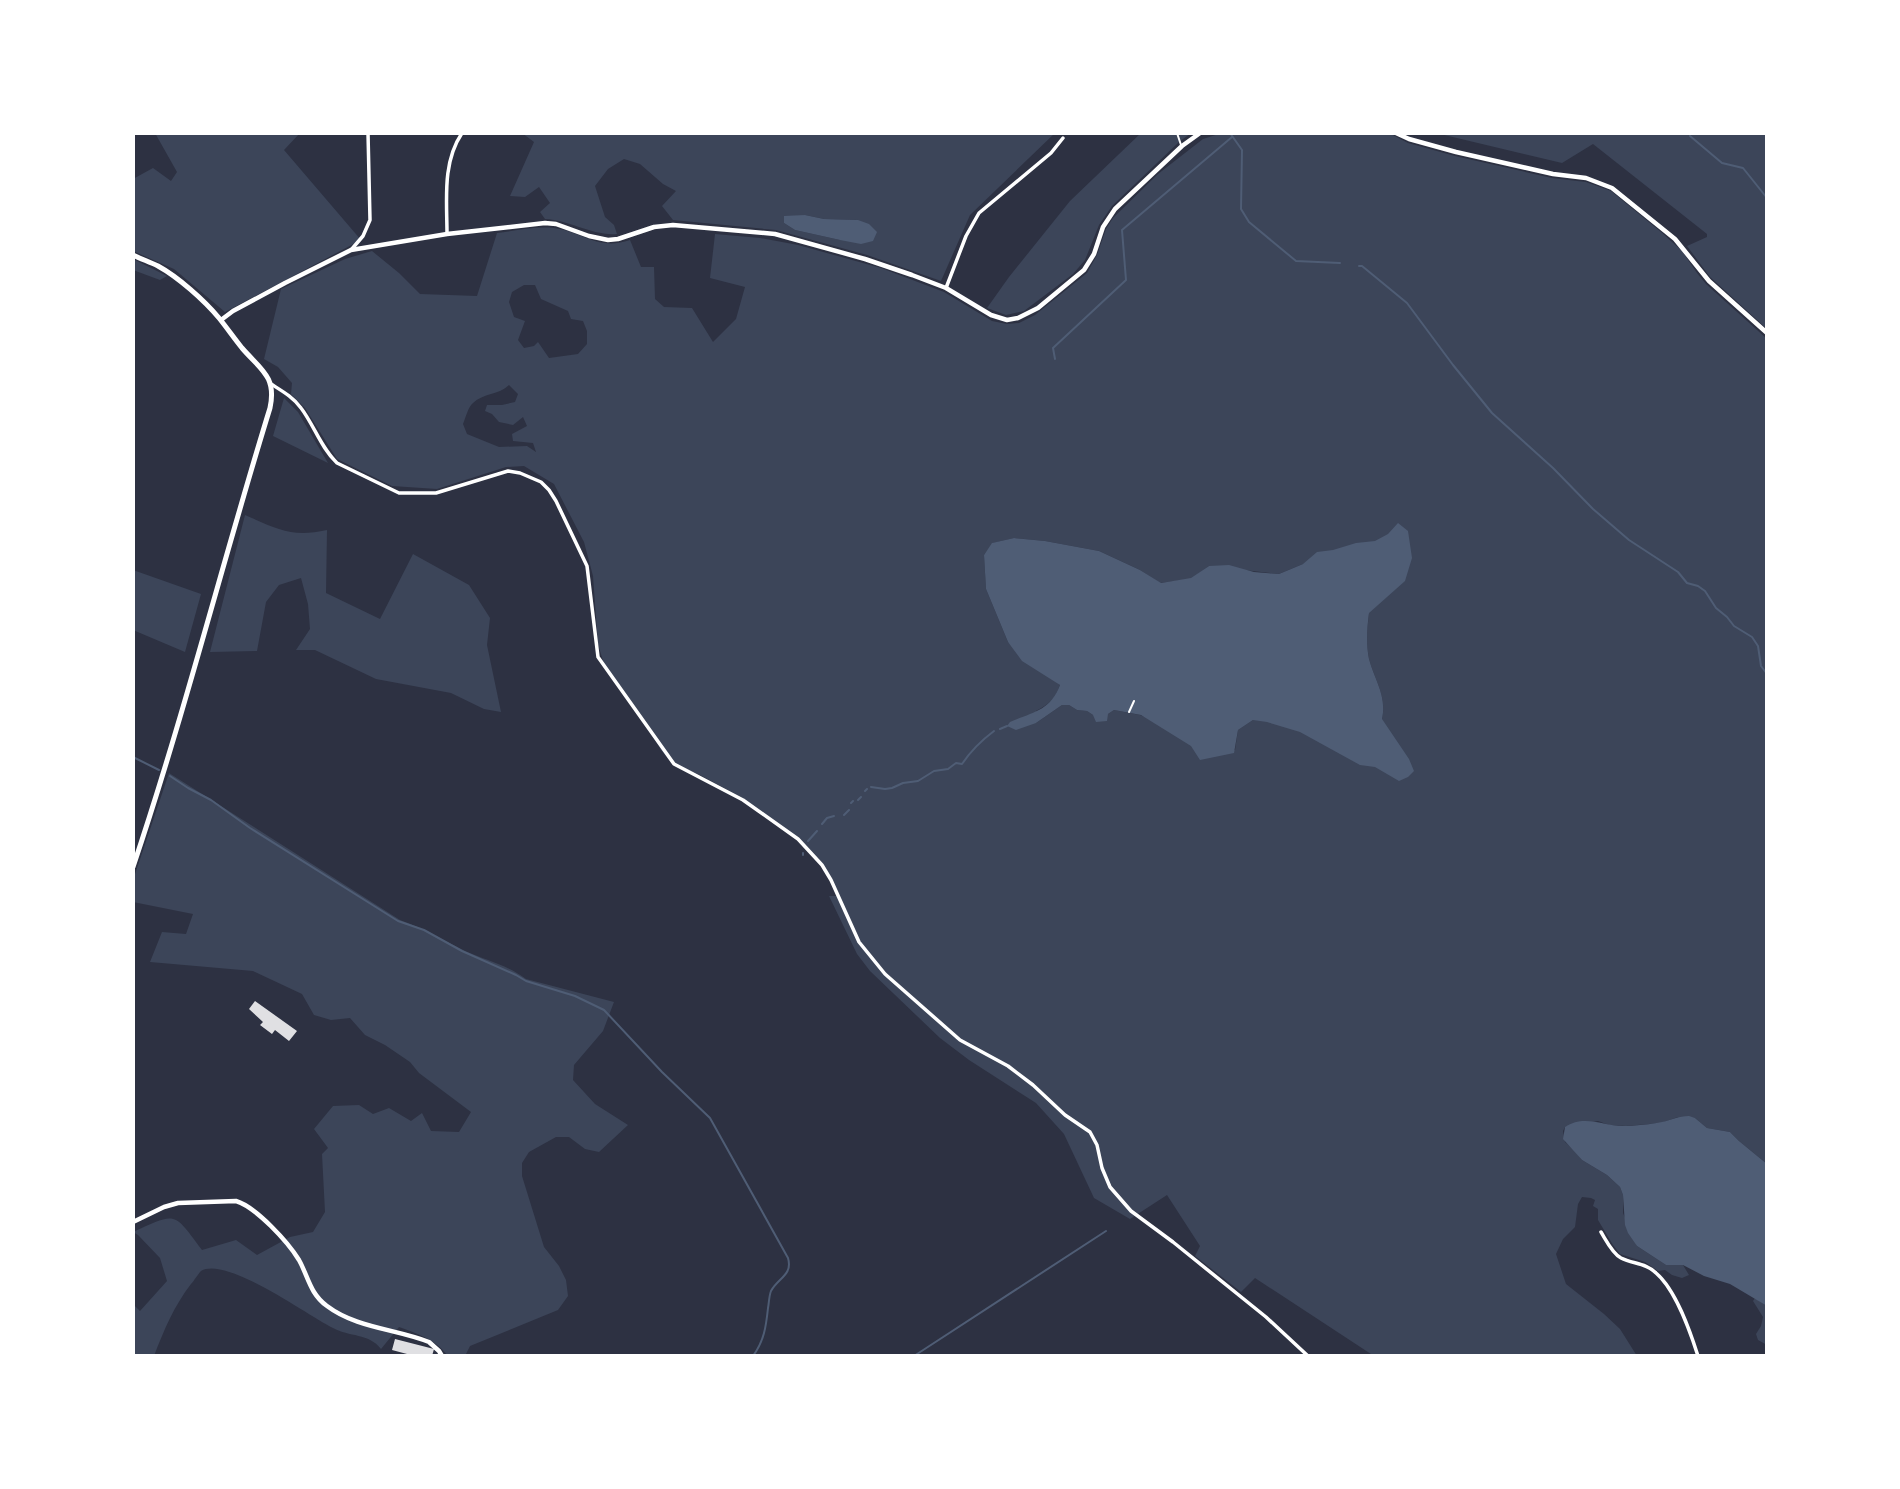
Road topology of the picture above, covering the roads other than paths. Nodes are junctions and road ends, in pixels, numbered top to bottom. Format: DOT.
graph roads {
  1 [pos="368,133"];
  2 [pos="462,133"];
  3 [pos="1177,133"];
  4 [pos="1200,133"];
  5 [pos="1396,133"];
  6 [pos="1063,138"];
  7 [pos="1182,146"];
  8 [pos="447,234"];
  9 [pos="351,250"];
  10 [pos="133,255"];
  11 [pos="946,288"];
  12 [pos="221,320"];
  13 [pos="1767,333"];
  14 [pos="271,384"];
  15 [pos="133,867"];
  16 [pos="133,1222"];
  17 [pos="1601,1232"];
  18 [pos="442,1356"];
  19 [pos="1308,1356"];
  20 [pos="1698,1356"];
  1 -- 9 [label="street"];
  2 -- 8 [label="street"];
  3 -- 7 [label="lane"];
  4 -- 7 [label="street"];
  5 -- 13 [label="street"];
  6 -- 11 [label="street"];
  7 -- 11 [label="street"];
  8 -- 9 [label="street"];
  8 -- 11 [label="street"];
  9 -- 12 [label="street"];
  10 -- 12 [label="main road"];
  12 -- 14 [label="main road"];
  14 -- 15 [label="main road"];
  14 -- 19 [label="street"];
  16 -- 18 [label="street"];
  17 -- 20 [label="street"];
}
